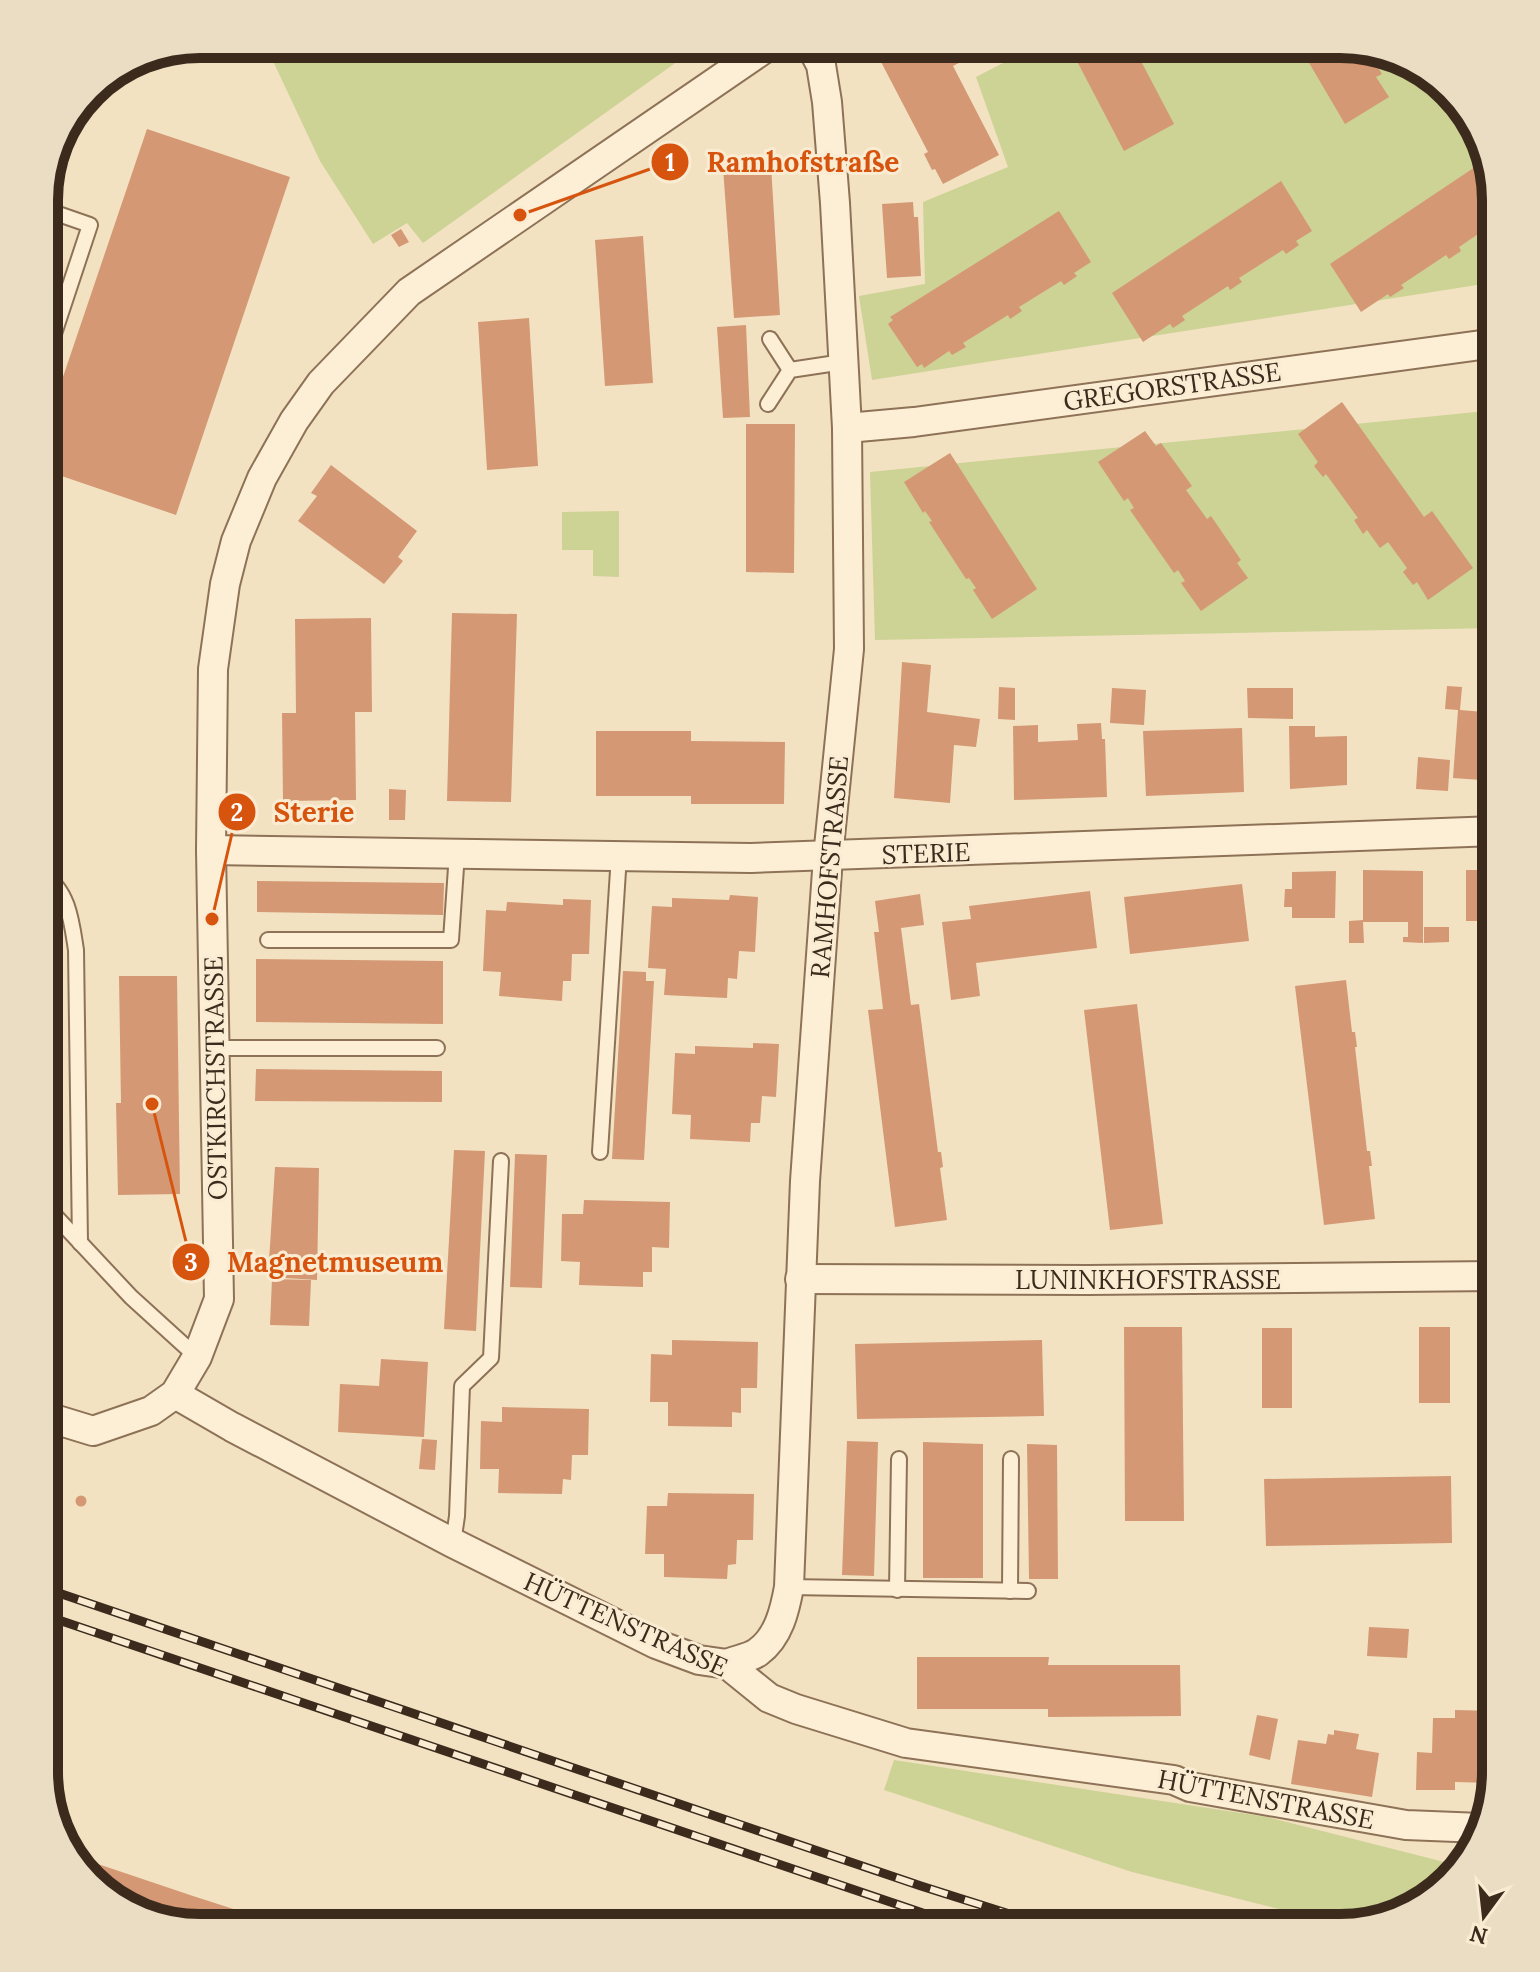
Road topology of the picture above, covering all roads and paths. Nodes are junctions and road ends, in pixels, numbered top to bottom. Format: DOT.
graph roads {
  1 [pos="751,58"];
  2 [pos="817,58"];
  3 [pos="58,214"];
  4 [pos="58,322"];
  5 [pos="770,339"];
  6 [pos="1482,345"];
  7 [pos="843,362"];
  8 [pos="790,370"];
  9 [pos="768,404"];
  10 [pos="847,428"];
  11 [pos="1482,832"];
  12 [pos="211,850"];
  13 [pos="457,853"];
  14 [pos="619,855"];
  15 [pos="828,857"];
  16 [pos="58,891"];
  17 [pos="268,940"];
  18 [pos="213,1048"];
  19 [pos="437,1048"];
  20 [pos="600,1152"];
  21 [pos="501,1161"];
  22 [pos="58,1219"];
  23 [pos="80,1243"];
  24 [pos="1482,1276"];
  25 [pos="800,1279"];
  26 [pos="197,1357"];
  27 [pos="175,1394"];
  28 [pos="58,1420"];
  29 [pos="899,1459"];
  30 [pos="1011,1459"];
  31 [pos="453,1543"];
  32 [pos="789,1587"];
  33 [pos="897,1590"];
  34 [pos="1010,1591"];
  35 [pos="1028,1591"];
  36 [pos="727,1664"];
  37 [pos="1470,1828"];
  1 -- 12 [label="street, OSTKIRCHSTRASSE"];
  2 -- 7 [label="street, RAMHOFSTRASSE"];
  3 -- 4 [label="lane"];
  5 -- 8 [label="lane"];
  6 -- 10 [label="street, GREGORSTRASSE"];
  7 -- 8 [label="lane"];
  7 -- 10 [label="street, RAMHOFSTRASSE"];
  8 -- 9 [label="lane"];
  10 -- 15 [label="street, RAMHOFSTRASSE"];
  11 -- 15 [label="street, STERIE"];
  12 -- 13 [label="street, STERIE"];
  12 -- 18 [label="street, OSTKIRCHSTRASSE"];
  13 -- 14 [label="street, STERIE"];
  13 -- 17 [label="lane"];
  14 -- 15 [label="street, STERIE"];
  14 -- 20 [label="lane"];
  15 -- 25 [label="street, RAMHOFSTRASSE"];
  16 -- 23 [label="lane"];
  18 -- 19 [label="lane"];
  18 -- 26 [label="street, OSTKIRCHSTRASSE"];
  21 -- 31 [label="lane"];
  22 -- 23 [label="lane"];
  23 -- 26 [label="lane"];
  24 -- 25 [label="street, LUNINKHOFSTRASSE"];
  25 -- 32 [label="street, RAMHOFSTRASSE"];
  26 -- 27 [label="street, OSTKIRCHSTRASSE"];
  27 -- 28 [label="street"];
  27 -- 31 [label="street, HÜTTENSTRASSE"];
  29 -- 33 [label="lane"];
  30 -- 34 [label="lane"];
  31 -- 36 [label="street, HÜTTENSTRASSE"];
  32 -- 33 [label="lane"];
  32 -- 36 [label="street, RAMHOFSTRASSE"];
  33 -- 34 [label="lane"];
  34 -- 35 [label="lane"];
  36 -- 37 [label="street, HÜTTENSTRASSE"];
}
